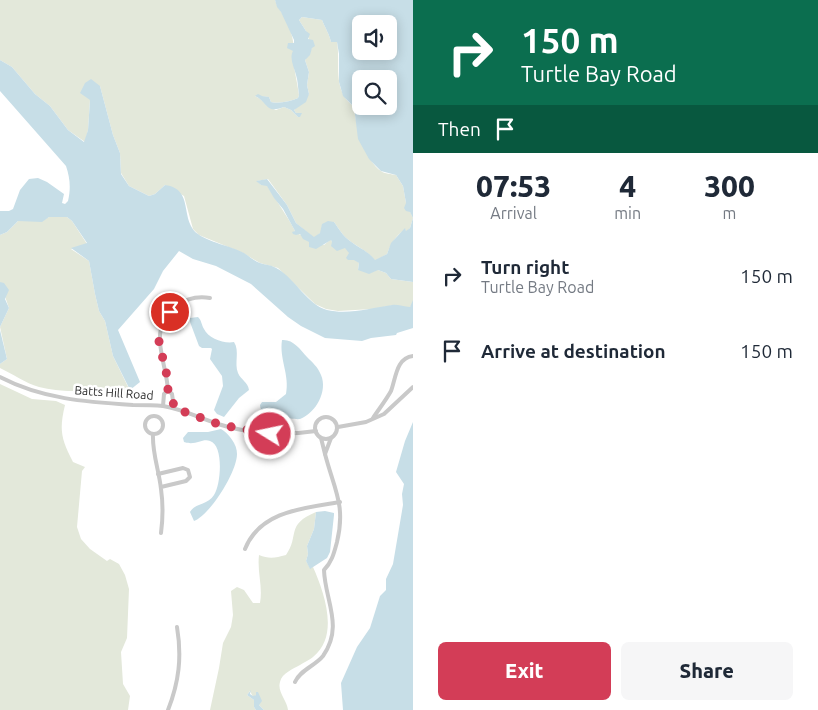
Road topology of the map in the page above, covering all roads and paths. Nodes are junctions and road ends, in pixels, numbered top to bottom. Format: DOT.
graph roads {
  1 [pos="210,298"];
  2 [pos="413,356"];
  3 [pos="0,377"];
  4 [pos="413,386"];
  5 [pos="168,390"];
  6 [pos="384,401"];
  7 [pos="156,406"];
  8 [pos="163,406"];
  9 [pos="392,407"];
  10 [pos="174,408"];
  11 [pos="155,416"];
  12 [pos="372,420"];
  13 [pos="338,427"];
  14 [pos="316,431"];
  15 [pos="152,434"];
  16 [pos="321,438"];
  17 [pos="330,438"];
  18 [pos="325,454"];
  19 [pos="158,474"];
  20 [pos="161,487"];
  21 [pos="340,502"];
  22 [pos="161,533"];
  23 [pos="245,549"];
  24 [pos="177,627"];
  25 [pos="295,682"];
  26 [pos="168,710"];
  1 -- 5 [label="street"];
  2 -- 6 [label="street"];
  3 -- 7 [label="street, Batts Hill Road"];
  4 -- 9 [label="street"];
  5 -- 8 [label="street"];
  5 -- 10 [label="street"];
  6 -- 9 [label="street"];
  6 -- 12 [label="street"];
  7 -- 8 [label="street, Batts Hill Road"];
  7 -- 11 [label="street"];
  8 -- 10 [label="street, Batts Hill Road"];
  9 -- 12 [label="street"];
  10 -- 14 [label="street, Batts Hill Road"];
  11 -- 15 [label="street"];
  11 -- 15 [label="street"];
  12 -- 13 [label="street"];
  13 -- 14 [label="street"];
  13 -- 17 [label="street"];
  14 -- 16 [label="street"];
  15 -- 19 [label="street"];
  16 -- 17 [label="street"];
  16 -- 18 [label="street"];
  17 -- 18 [label="street"];
  18 -- 21 [label="street"];
  19 -- 20 [label="street"];
  19 -- 20 [label="street"];
  20 -- 22 [label="street"];
  21 -- 23 [label="street"];
  21 -- 25 [label="street"];
  24 -- 26 [label="street"];
}
